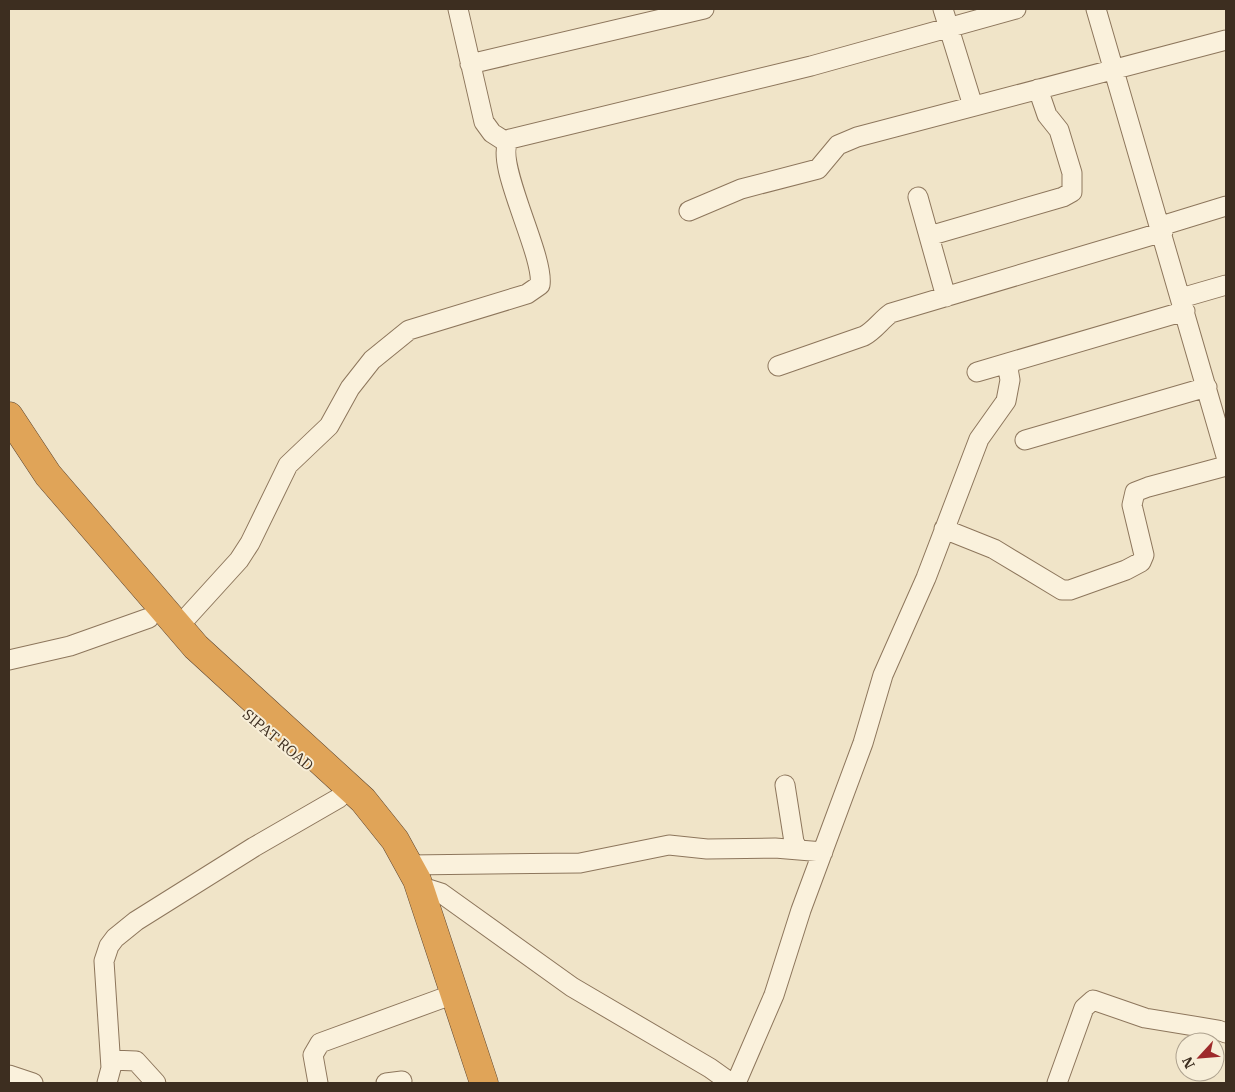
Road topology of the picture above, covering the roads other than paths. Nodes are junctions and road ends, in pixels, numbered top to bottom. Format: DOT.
graph roads {
  1 [pos="458,9"];
  2 [pos="704,9"];
  3 [pos="943,9"];
  4 [pos="1016,9"];
  5 [pos="1096,9"];
  6 [pos="949,29"];
  7 [pos="1226,40"];
  8 [pos="470,64"];
  9 [pos="1112,68"];
  10 [pos="1038,89"];
  11 [pos="973,106"];
  12 [pos="506,142"];
  13 [pos="918,197"];
  14 [pos="1226,206"];
  15 [pos="689,211"];
  16 [pos="1162,229"];
  17 [pos="929,236"];
  18 [pos="1226,285"];
  19 [pos="946,297"];
  20 [pos="1183,304"];
  21 [pos="1007,363"];
  22 [pos="778,366"];
  23 [pos="977,372"];
  24 [pos="1207,387"];
  25 [pos="9,416"];
  26 [pos="1026,440"];
  27 [pos="9,441"];
  28 [pos="1226,454"];
  29 [pos="944,530"];
  30 [pos="149,618"];
  31 [pos="179,626"];
  32 [pos="9,660"];
  33 [pos="785,785"];
  34 [pos="339,798"];
  35 [pos="798,849"];
  36 [pos="823,852"];
  37 [pos="414,875"];
  38 [pos="443,998"];
  39 [pos="1226,1033"];
  40 [pos="111,1060"];
  41 [pos="9,1075"];
  42 [pos="33,1083"];
  43 [pos="107,1083"];
  44 [pos="156,1083"];
  45 [pos="318,1083"];
  46 [pos="474,1083"];
  47 [pos="484,1083"];
  48 [pos="731,1083"];
  49 [pos="736,1083"];
  50 [pos="1057,1083"];
  1 -- 8 [label="street"];
  2 -- 8 [label="street"];
  3 -- 6 [label="street"];
  4 -- 6 [label="street"];
  5 -- 9 [label="street"];
  6 -- 11 [label="street"];
  6 -- 12 [label="street"];
  7 -- 9 [label="street"];
  8 -- 12 [label="street"];
  9 -- 10 [label="street"];
  9 -- 16 [label="street"];
  10 -- 11 [label="street"];
  10 -- 17 [label="street"];
  11 -- 15 [label="street"];
  12 -- 31 [label="street"];
  13 -- 17 [label="street"];
  14 -- 16 [label="street"];
  16 -- 19 [label="street"];
  16 -- 20 [label="street"];
  17 -- 19 [label="street"];
  18 -- 20 [label="street"];
  19 -- 22 [label="street"];
  20 -- 21 [label="street"];
  20 -- 24 [label="street"];
  21 -- 23 [label="street"];
  21 -- 29 [label="street"];
  24 -- 26 [label="street"];
  24 -- 28 [label="street"];
  25 -- 31 [label="highway"];
  27 -- 30 [label="highway, SIPAT ROAD"];
  28 -- 29 [label="street"];
  29 -- 36 [label="street"];
  30 -- 32 [label="street"];
  30 -- 34 [label="highway, SIPAT ROAD"];
  31 -- 37 [label="highway"];
  33 -- 35 [label="street"];
  34 -- 38 [label="highway, SIPAT ROAD"];
  34 -- 40 [label="street"];
  35 -- 36 [label="street"];
  35 -- 37 [label="street"];
  36 -- 49 [label="street"];
  37 -- 47 [label="highway"];
  37 -- 48 [label="street"];
  38 -- 45 [label="street"];
  38 -- 46 [label="highway, SIPAT ROAD"];
  39 -- 50 [label="street"];
  40 -- 43 [label="street"];
  40 -- 44 [label="street"];
  41 -- 42 [label="street"];
}
